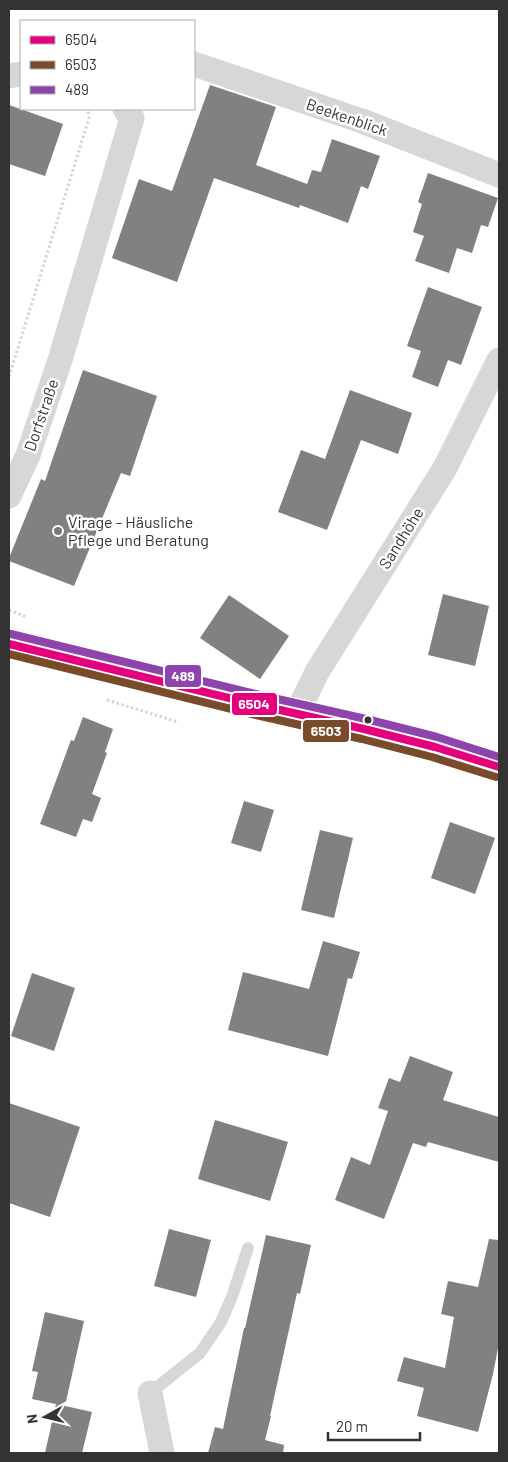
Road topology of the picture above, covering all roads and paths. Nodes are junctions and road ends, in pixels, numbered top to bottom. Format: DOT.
graph roads {
  1 [pos="195,64"];
  2 [pos="88,110"];
  3 [pos="126,110"];
  4 [pos="499,175"];
  5 [pos="499,360"];
  6 [pos="9,376"];
  7 [pos="9,496"];
  8 [pos="9,644"];
  9 [pos="298,713"];
  10 [pos="499,768"];
  11 [pos="248,1248"];
  12 [pos="150,1392"];
  13 [pos="162,1453"];
  1 -- 4 [label="street, Beekenblick"];
  2 -- 6 [label="path"];
  3 -- 7 [label="street, Dorfstraße"];
  5 -- 9 [label="street, Sandhöhe"];
  8 -- 9 [label="street"];
  9 -- 10 [label="street"];
  11 -- 12 [label="lane"];
  12 -- 13 [label="street"];
}
